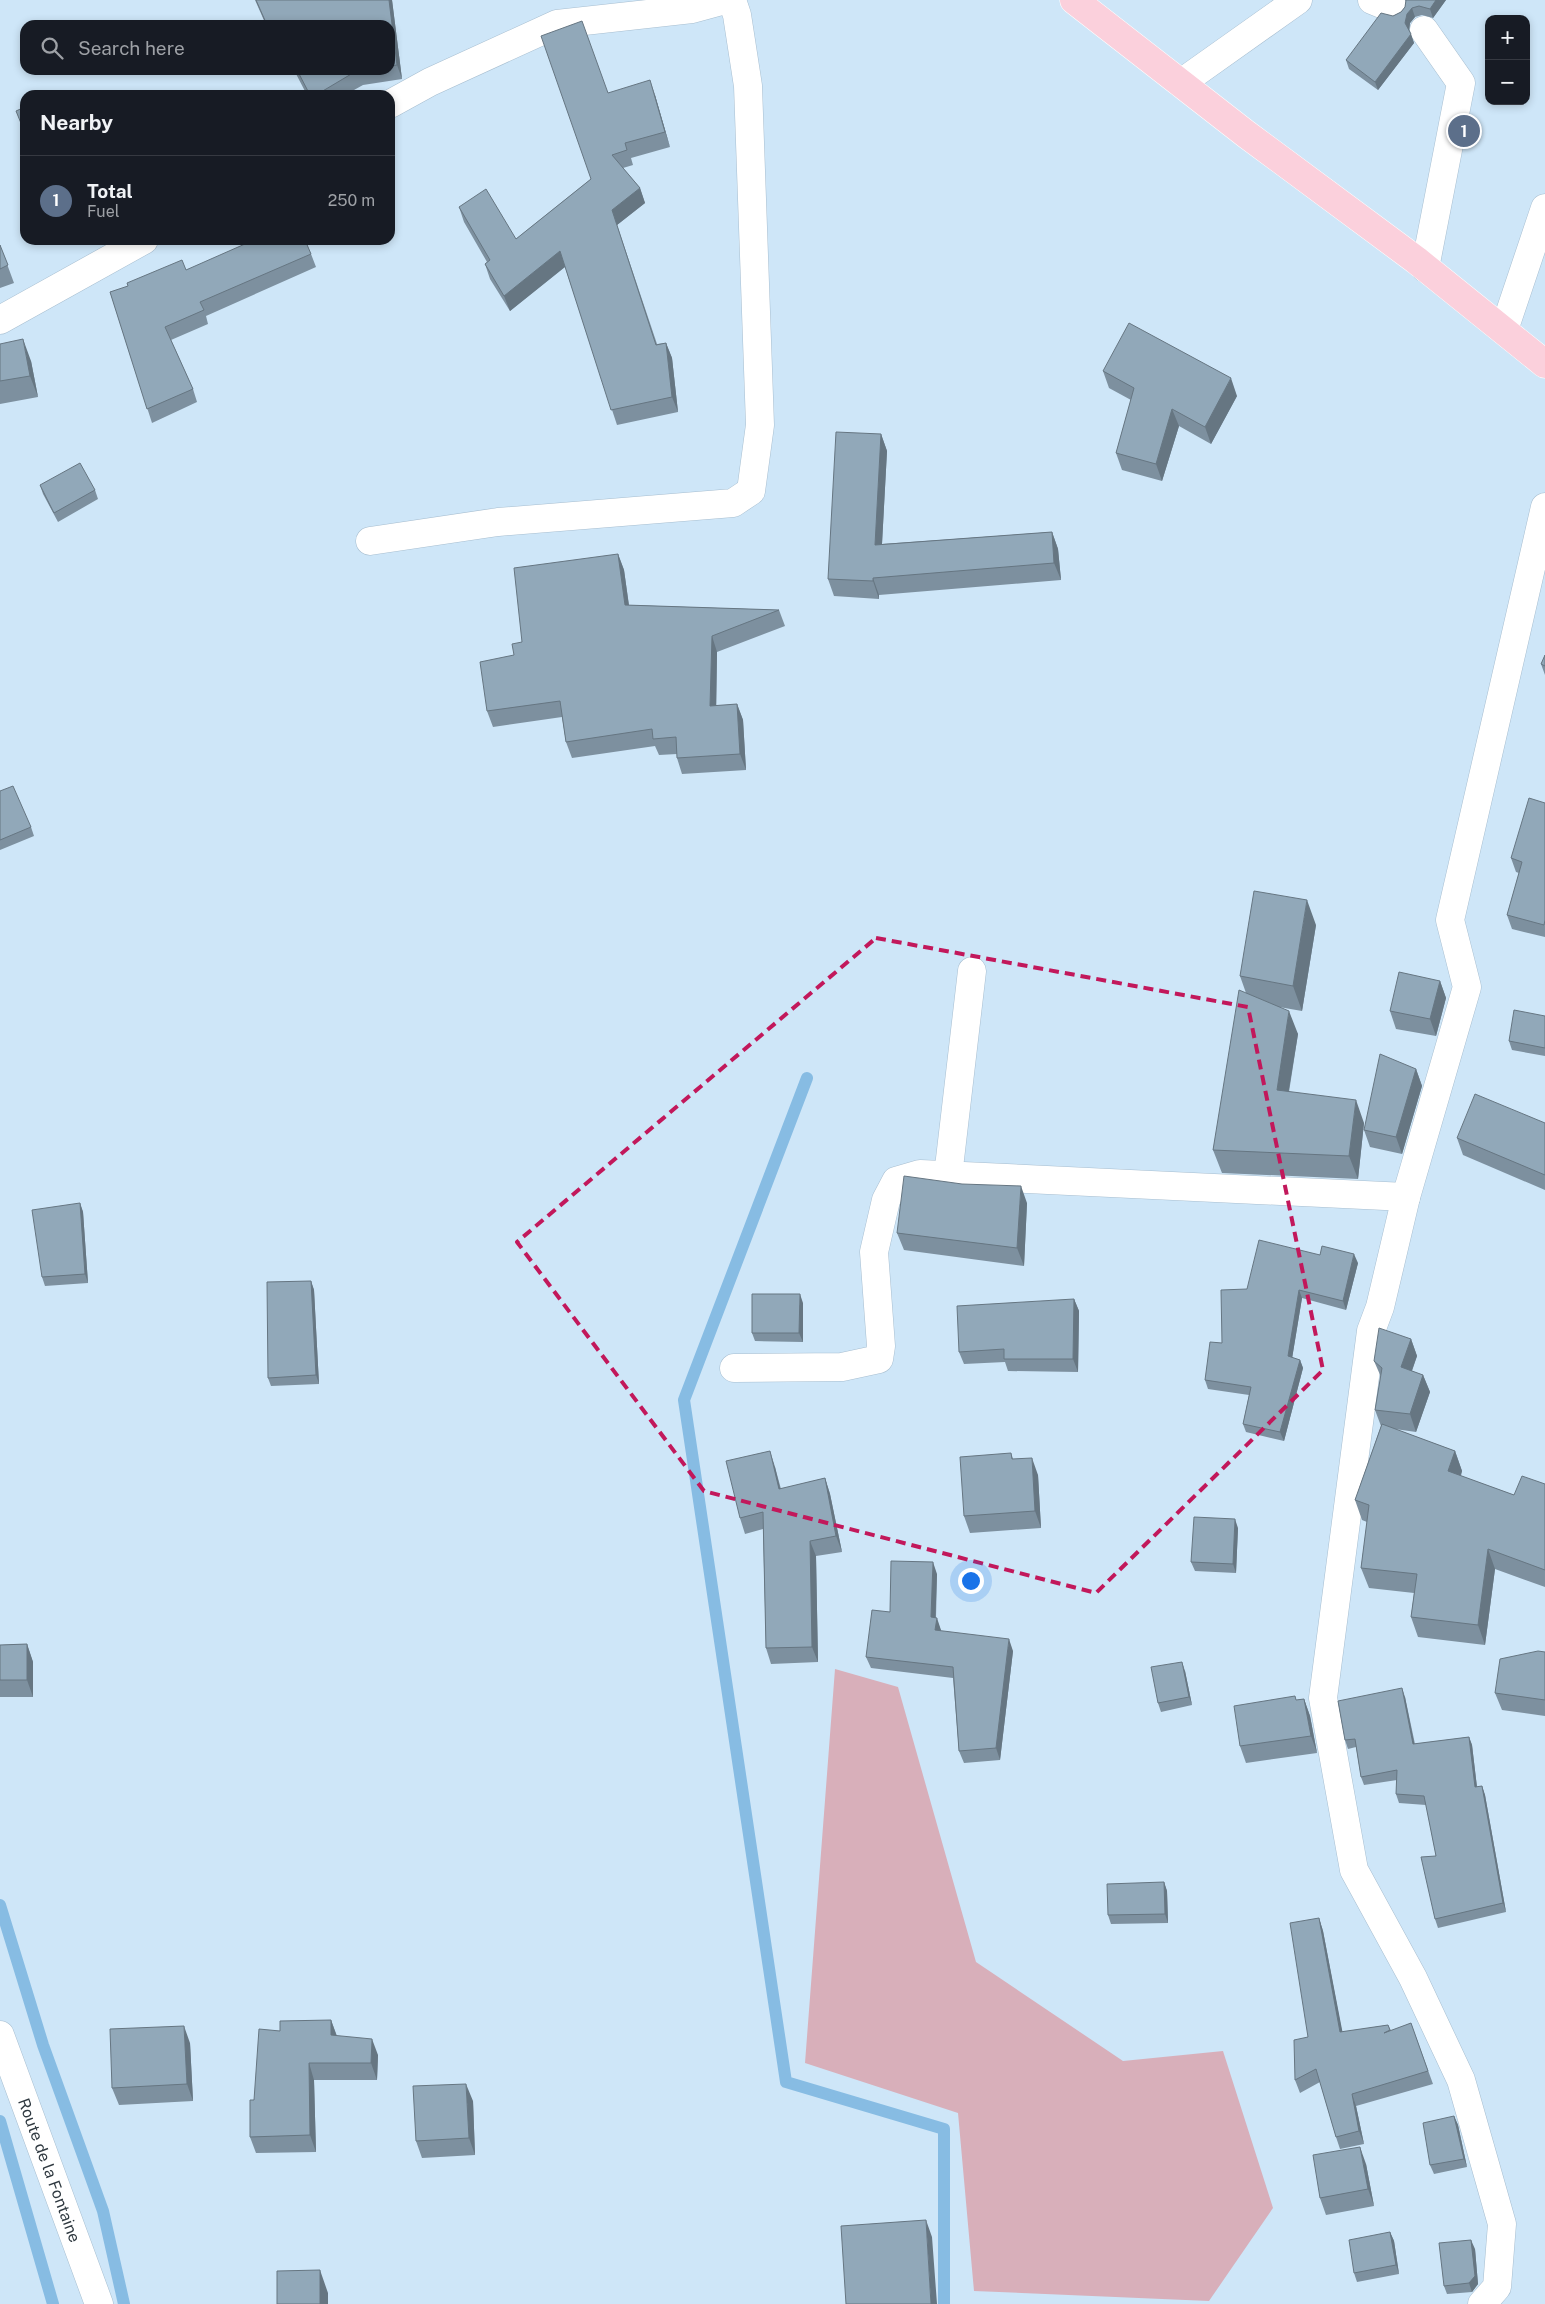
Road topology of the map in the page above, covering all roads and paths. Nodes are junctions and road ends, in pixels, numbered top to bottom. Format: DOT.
graph roads {
  1 [pos="725,0"];
  2 [pos="732,0"];
  3 [pos="1074,0"];
  4 [pos="1298,0"];
  5 [pos="1424,30"];
  6 [pos="1181,83"];
  7 [pos="395,101"];
  8 [pos="1545,208"];
  9 [pos="135,245"];
  10 [pos="1425,268"];
  11 [pos="0,320"];
  12 [pos="1504,330"];
  13 [pos="1545,364"];
  14 [pos="1545,506"];
  15 [pos="370,541"];
  16 [pos="972,971"];
  17 [pos="948,1176"];
  18 [pos="1406,1197"];
  19 [pos="734,1368"];
  20 [pos="0,2035"];
  21 [pos="99,2304"];
  22 [pos="1482,2304"];
  1 -- 7 [label="street"];
  2 -- 15 [label="street"];
  3 -- 6 [label="main road"];
  4 -- 6 [label="street"];
  5 -- 10 [label="street"];
  6 -- 10 [label="main road"];
  8 -- 12 [label="street"];
  9 -- 11 [label="street"];
  10 -- 12 [label="main road"];
  12 -- 13 [label="main road"];
  14 -- 18 [label="street"];
  16 -- 17 [label="street"];
  17 -- 18 [label="street"];
  17 -- 19 [label="street"];
  18 -- 22 [label="street"];
  20 -- 21 [label="street, Route de la Fontaine"];
}
